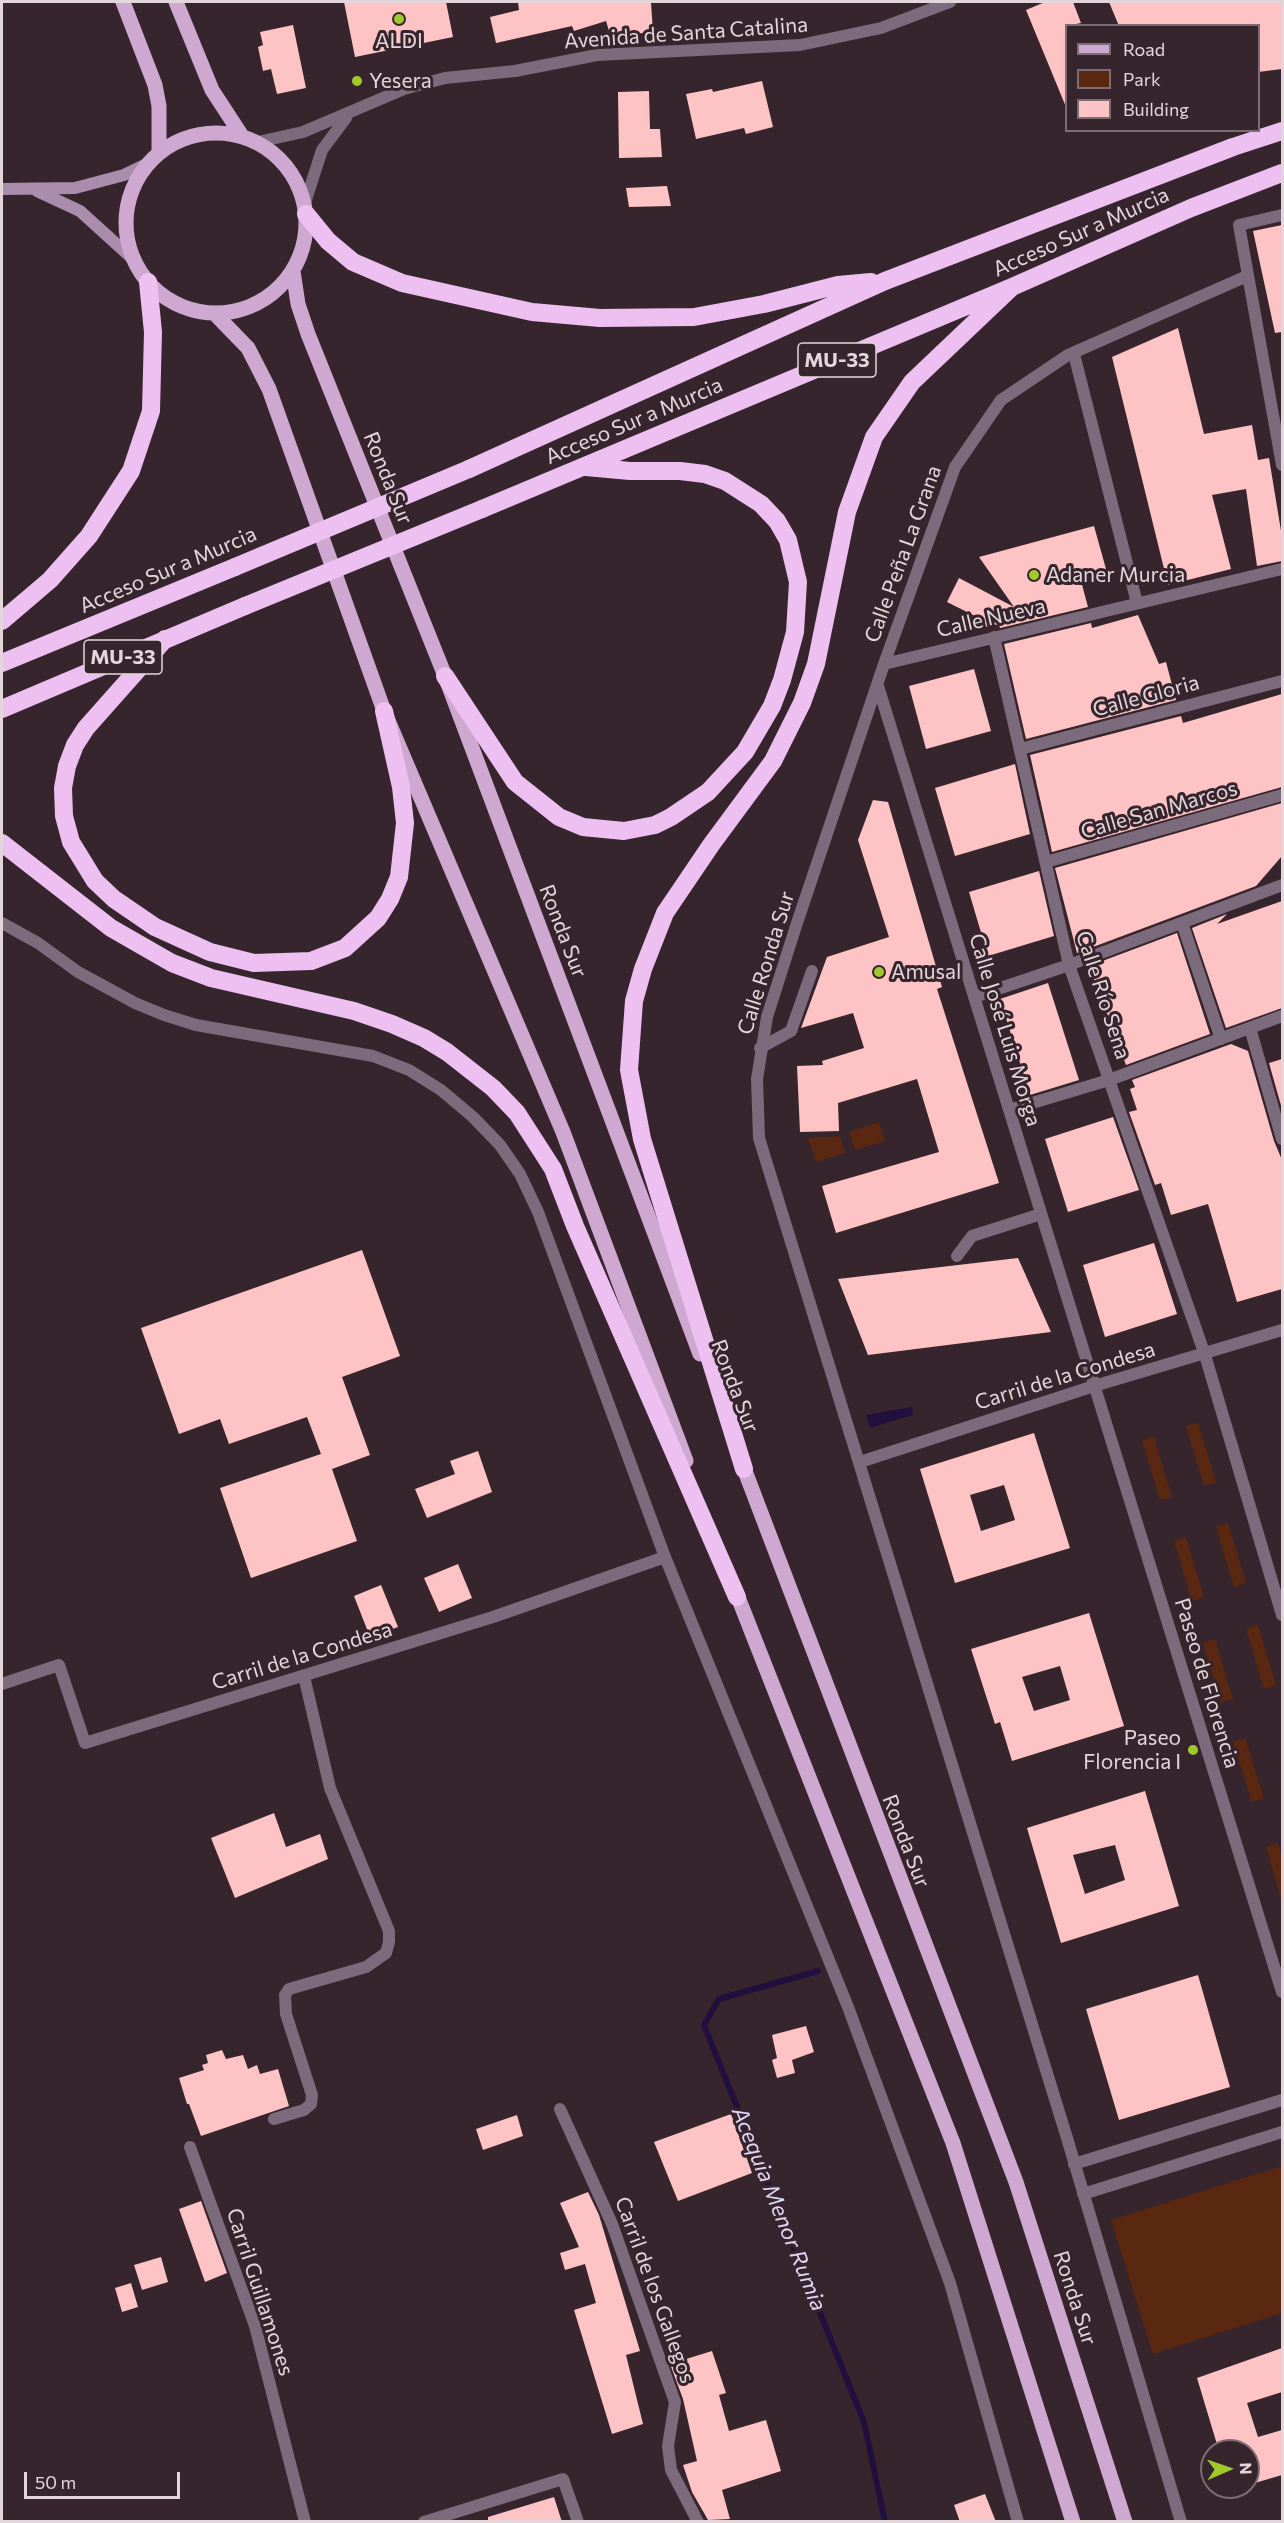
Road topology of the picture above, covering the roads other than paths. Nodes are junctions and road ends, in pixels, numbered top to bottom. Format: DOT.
graph roads {
  1 [pos="123,2"];
  2 [pos="176,2"];
  3 [pos="950,2"];
  4 [pos="354,112"];
  5 [pos="1282,131"];
  6 [pos="242,136"];
  7 [pos="258,142"];
  8 [pos="154,158"];
  9 [pos="1282,173"];
  10 [pos="30,188"];
  11 [pos="2,189"];
  12 [pos="306,209"];
  13 [pos="1282,215"];
  14 [pos="134,260"];
  15 [pos="293,271"];
  16 [pos="1247,276"];
  17 [pos="885,281"];
  18 [pos="148,282"];
  19 [pos="1012,287"];
  20 [pos="214,314"];
  21 [pos="1074,354"];
  22 [pos="1282,465"];
  23 [pos="582,467"];
  24 [pos="1282,569"];
  25 [pos="1137,603"];
  26 [pos="2,621"];
  27 [pos="994,638"];
  28 [pos="165,639"];
  29 [pos="2,663"];
  30 [pos="884,664"];
  31 [pos="445,676"];
  32 [pos="1282,681"];
  33 [pos="878,686"];
  34 [pos="2,709"];
  35 [pos="384,711"];
  36 [pos="1020,749"];
  37 [pos="1282,795"];
  38 [pos="2,843"];
  39 [pos="1046,862"];
  40 [pos="1282,885"];
  41 [pos="2,923"];
  42 [pos="1182,923"];
  43 [pos="1069,965"];
  44 [pos="812,971"];
  45 [pos="974,997"];
  46 [pos="1282,1017"];
  47 [pos="1250,1028"];
  48 [pos="1221,1039"];
  49 [pos="760,1048"];
  50 [pos="1109,1080"];
  51 [pos="1009,1110"];
  52 [pos="1282,1138"];
  53 [pos="1041,1214"];
  54 [pos="957,1256"];
  55 [pos="1282,1330"];
  56 [pos="1205,1354"];
  57 [pos="1094,1386"];
  58 [pos="860,1462"];
  59 [pos="744,1469"];
  60 [pos="665,1557"];
  61 [pos="737,1597"];
  62 [pos="1282,1615"];
  63 [pos="304,1676"];
  64 [pos="2,1684"];
  65 [pos="1282,1992"];
  66 [pos="1282,2100"];
  67 [pos="560,2109"];
  68 [pos="274,2119"];
  69 [pos="1282,2132"];
  70 [pos="190,2147"];
  71 [pos="1074,2164"];
  72 [pos="1083,2194"];
  73 [pos="305,2522"];
  74 [pos="424,2522"];
  75 [pos="578,2522"];
  76 [pos="698,2522"];
  77 [pos="1018,2522"];
  78 [pos="1073,2522"];
  79 [pos="1125,2522"];
  80 [pos="1181,2522"];
  1 -- 8 [label="main road"];
  2 -- 6 [label="main road"];
  3 -- 4 [label="street, Avenida de Santa Catalina"];
  4 -- 7 [label="street, Avenida de Santa Catalina"];
  4 -- 12 [label="street, Avenida de Santa Catalina"];
  5 -- 17 [label="highway, Acceso Sur a Murcia / MU-33"];
  6 -- 7 [label="main road"];
  6 -- 8 [label="main road"];
  7 -- 12 [label="main road"];
  8 -- 10 [label="main road"];
  8 -- 14 [label="main road"];
  9 -- 19 [label="highway, Acceso Sur a Murcia / MU-33"];
  10 -- 11 [label="main road"];
  10 -- 14 [label="main road"];
  12 -- 15 [label="main road"];
  12 -- 17 [label="highway"];
  13 -- 16 [label="street"];
  14 -- 18 [label="main road"];
  15 -- 20 [label="main road"];
  15 -- 31 [label="main road, Ronda Sur"];
  16 -- 21 [label="street, Calle Peña La Grana"];
  16 -- 22 [label="street"];
  17 -- 29 [label="highway, Acceso Sur a Murcia / MU-33, bridge"];
  18 -- 20 [label="main road"];
  18 -- 26 [label="highway"];
  19 -- 23 [label="highway, Acceso Sur a Murcia / MU-33"];
  19 -- 59 [label="highway"];
  20 -- 35 [label="main road"];
  21 -- 25 [label="street"];
  21 -- 30 [label="street, Calle Peña La Grana"];
  23 -- 28 [label="highway, Acceso Sur a Murcia / MU-33, bridge"];
  23 -- 31 [label="highway"];
  24 -- 25 [label="street, Calle Nueva"];
  25 -- 27 [label="street, Calle Nueva"];
  27 -- 30 [label="street, Calle Nueva"];
  27 -- 36 [label="street, Calle Río Sena"];
  28 -- 34 [label="highway, Acceso Sur a Murcia / MU-33"];
  28 -- 35 [label="highway"];
  30 -- 33 [label="street, Calle Peña La Grana"];
  31 -- 59 [label="main road, Ronda Sur"];
  32 -- 36 [label="street, Calle Gloria"];
  33 -- 45 [label="street, Calle José Luis Morga"];
  33 -- 49 [label="street, Calle Ronda Sur"];
  35 -- 61 [label="main road"];
  36 -- 39 [label="street, Calle Río Sena"];
  37 -- 39 [label="street, Calle San Marcos"];
  38 -- 61 [label="highway"];
  39 -- 43 [label="street, Calle Río Sena"];
  40 -- 42 [label="street"];
  41 -- 60 [label="street"];
  42 -- 43 [label="street"];
  42 -- 48 [label="street"];
  43 -- 45 [label="street"];
  43 -- 50 [label="street, Calle Río Sena"];
  44 -- 49 [label="street"];
  45 -- 51 [label="street, Calle José Luis Morga"];
  46 -- 47 [label="street"];
  47 -- 48 [label="street"];
  47 -- 52 [label="street"];
  48 -- 50 [label="street"];
  49 -- 58 [label="street, Calle Ronda Sur"];
  50 -- 51 [label="street"];
  50 -- 56 [label="street, Calle Río Sena"];
  51 -- 53 [label="street, Calle José Luis Morga"];
  53 -- 54 [label="street"];
  53 -- 57 [label="street, Calle José Luis Morga"];
  55 -- 56 [label="street, Carril de la Condesa"];
  56 -- 57 [label="street, Carril de la Condesa"];
  56 -- 62 [label="street"];
  57 -- 58 [label="street, Carril de la Condesa"];
  57 -- 65 [label="street, Paseo de Florencia"];
  58 -- 71 [label="street, Calle Ronda Sur"];
  59 -- 79 [label="main road, Ronda Sur"];
  60 -- 63 [label="street, Carril de la Condesa"];
  60 -- 77 [label="street"];
  61 -- 78 [label="main road"];
  63 -- 64 [label="street, Carril de la Condesa"];
  63 -- 68 [label="street"];
  66 -- 71 [label="street"];
  67 -- 76 [label="street, Carril de los Gallegos"];
  69 -- 72 [label="street"];
  70 -- 73 [label="street, Carril Guillamones"];
  71 -- 72 [label="street, Calle Ronda Sur"];
  72 -- 80 [label="street, Calle Ronda Sur"];
  74 -- 75 [label="street"];
}
